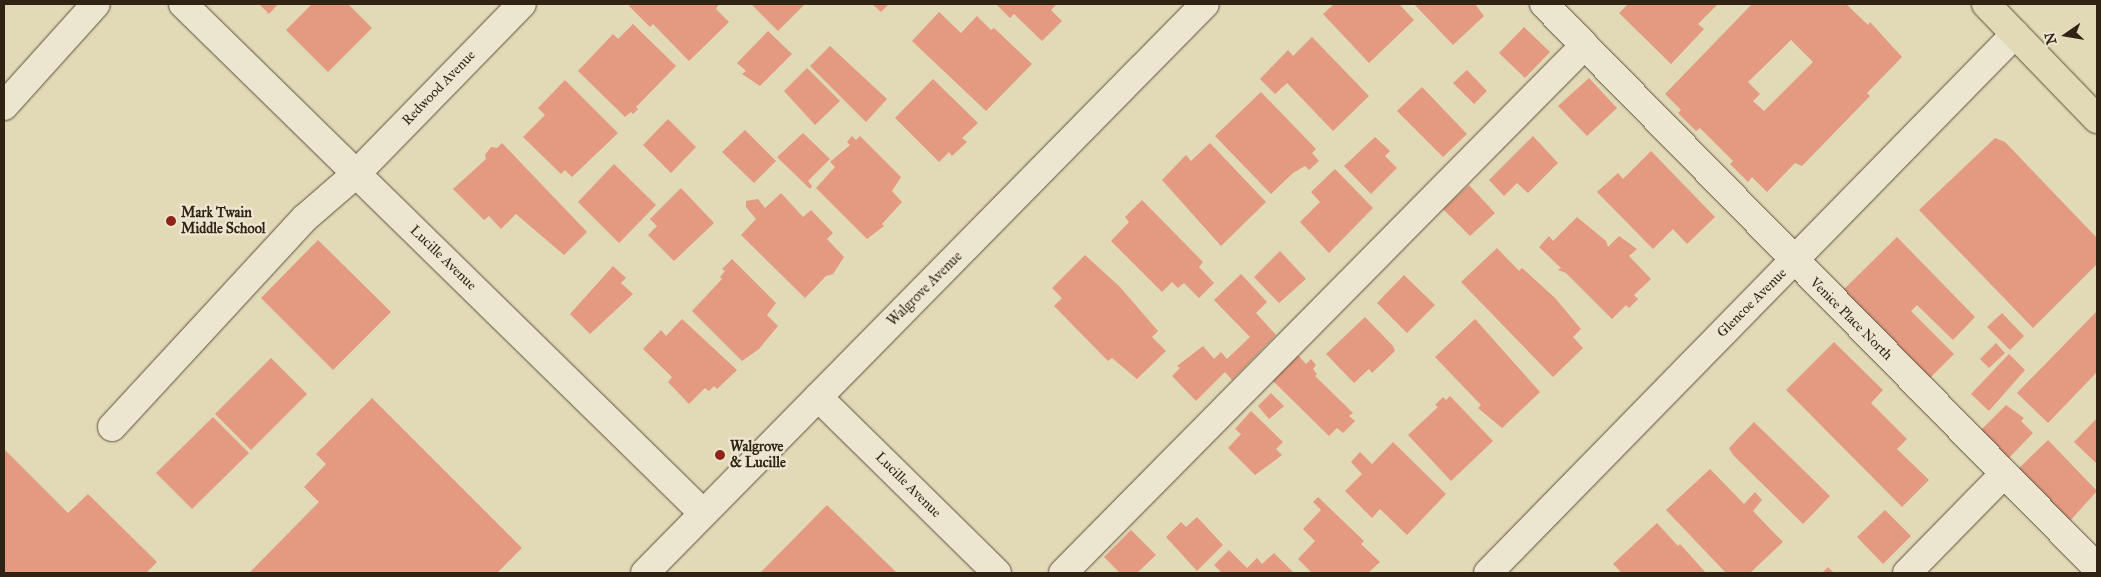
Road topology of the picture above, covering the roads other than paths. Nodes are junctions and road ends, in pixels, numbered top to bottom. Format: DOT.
graph roads {
  1 [pos="96,4"];
  2 [pos="183,4"];
  3 [pos="522,4"];
  4 [pos="1205,4"];
  5 [pos="1544,4"];
  6 [pos="1986,4"];
  7 [pos="2015,34"];
  8 [pos="1585,45"];
  9 [pos="4,106"];
  10 [pos="2097,119"];
  11 [pos="356,173"];
  12 [pos="1794,261"];
  13 [pos="818,397"];
  14 [pos="112,427"];
  15 [pos="2004,474"];
  16 [pos="703,513"];
  17 [pos="2097,568"];
  18 [pos="645,573"];
  19 [pos="997,573"];
  20 [pos="1062,573"];
  21 [pos="1488,573"];
  22 [pos="1907,573"];
  1 -- 9 [label="street"];
  2 -- 11 [label="street, Lucille Avenue"];
  3 -- 11 [label="street, Redwood Avenue"];
  4 -- 13 [label="street, Walgrove Avenue"];
  5 -- 8 [label="street, Venice Place North"];
  6 -- 7 [label="main road"];
  7 -- 10 [label="main road"];
  7 -- 12 [label="street, Glencoe Avenue"];
  8 -- 12 [label="street, Venice Place North"];
  8 -- 20 [label="street"];
  11 -- 14 [label="street, Redwood Avenue"];
  11 -- 16 [label="street, Lucille Avenue"];
  12 -- 15 [label="street, Venice Place North"];
  12 -- 21 [label="street, Glencoe Avenue"];
  13 -- 16 [label="street, Walgrove Avenue"];
  13 -- 19 [label="street, Lucille Avenue"];
  15 -- 17 [label="street, Venice Place North"];
  15 -- 22 [label="street"];
  16 -- 18 [label="street, Walgrove Avenue"];
}
